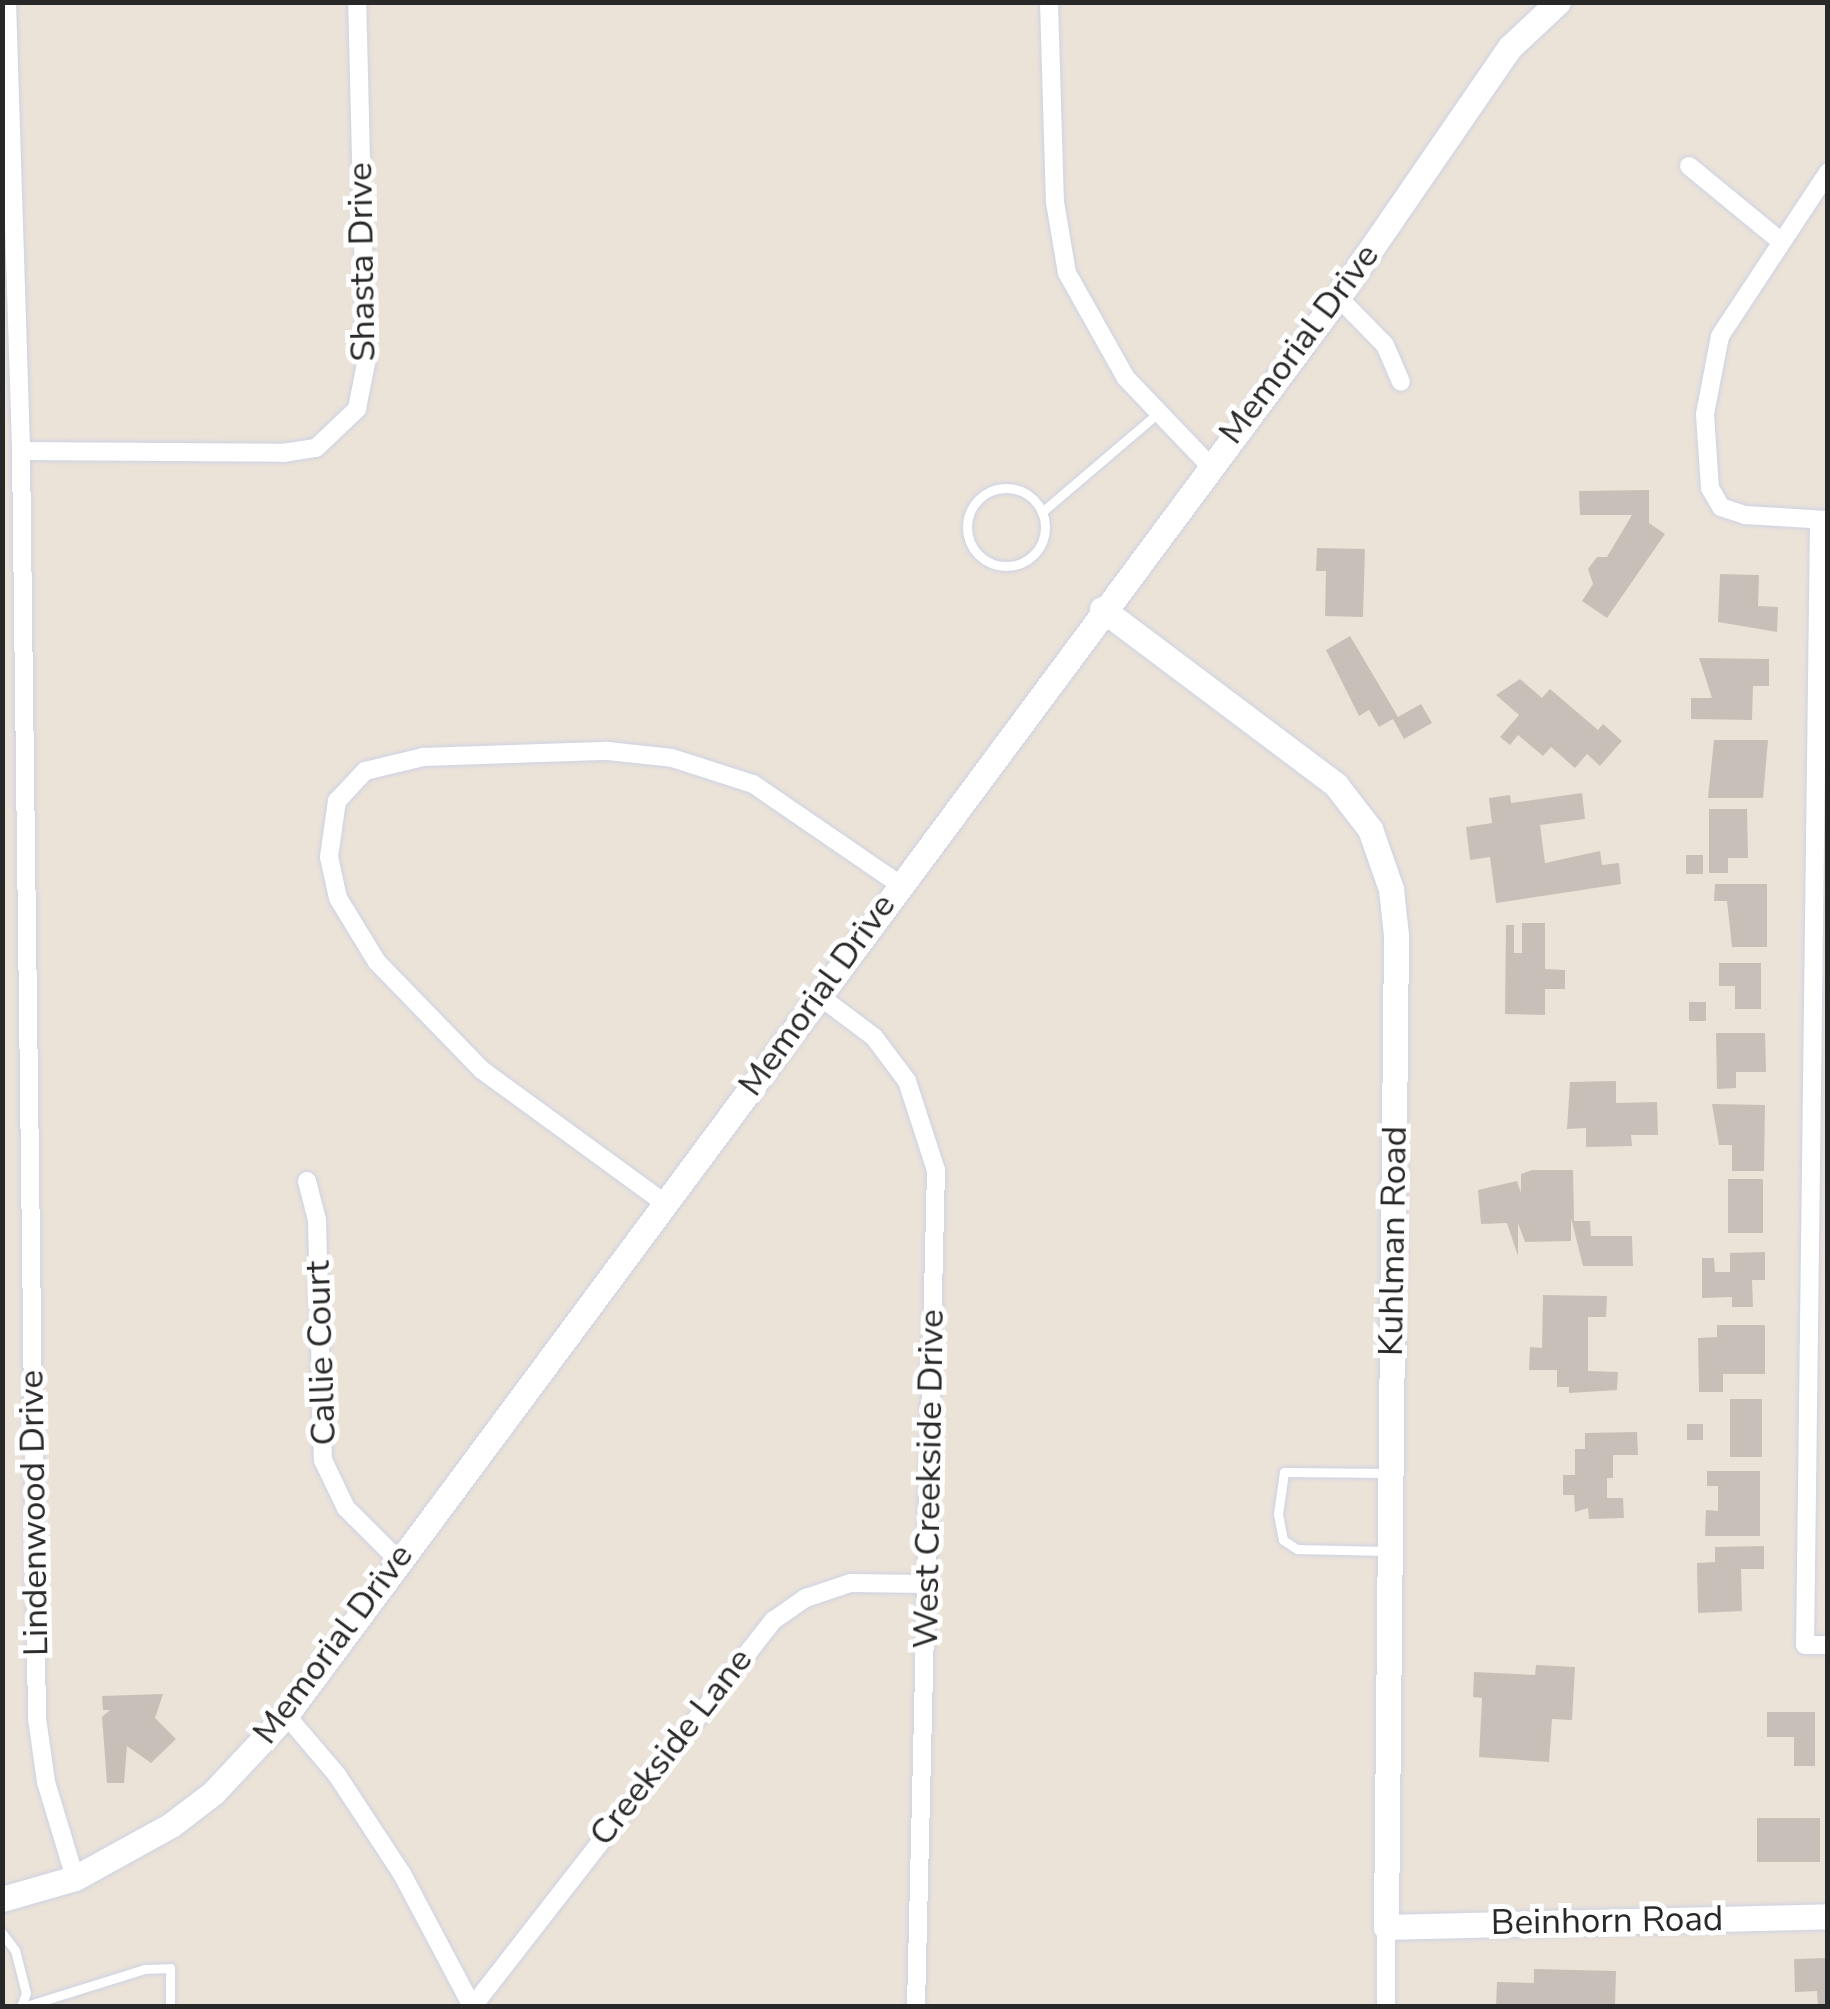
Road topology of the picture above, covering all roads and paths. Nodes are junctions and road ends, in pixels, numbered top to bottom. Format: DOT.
graph roads {
  1 [pos="8,2"];
  2 [pos="357,2"];
  3 [pos="1049,2"];
  4 [pos="1558,2"];
  5 [pos="1690,166"];
  6 [pos="1828,172"];
  7 [pos="1778,240"];
  8 [pos="1338,298"];
  9 [pos="1401,382"];
  10 [pos="1159,412"];
  11 [pos="20,451"];
  12 [pos="1209,464"];
  13 [pos="1042,512"];
  14 [pos="1823,520"];
  15 [pos="1102,608"];
  16 [pos="1822,792"];
  17 [pos="900,884"];
  18 [pos="818,995"];
  19 [pos="306,1180"];
  20 [pos="663,1202"];
  21 [pos="1390,1473"];
  22 [pos="1390,1551"];
  23 [pos="398,1560"];
  24 [pos="927,1584"];
  25 [pos="1828,1645"];
  26 [pos="286,1715"];
  27 [pos="75,1878"];
  28 [pos="2,1899"];
  29 [pos="1828,1916"];
  30 [pos="1386,1927"];
  31 [pos="2,1933"];
  32 [pos="24,2006"];
  33 [pos="170,2006"];
  34 [pos="472,2006"];
  35 [pos="916,2006"];
  36 [pos="1386,2006"];
  1 -- 11 [label="street, Lindenwood Drive"];
  2 -- 11 [label="street, Shasta Drive"];
  3 -- 10 [label="street"];
  4 -- 8 [label="street, Memorial Drive"];
  5 -- 7 [label="street"];
  6 -- 7 [label="street"];
  7 -- 14 [label="street"];
  8 -- 9 [label="street"];
  8 -- 12 [label="street, Memorial Drive"];
  10 -- 12 [label="street"];
  10 -- 13 [label="lane"];
  11 -- 27 [label="street, Lindenwood Drive"];
  12 -- 15 [label="street, Memorial Drive"];
  13 -- 13 [label="lane"];
  14 -- 16 [label="street"];
  15 -- 17 [label="street, Memorial Drive"];
  15 -- 21 [label="street, Kuhlman Road"];
  16 -- 25 [label="street"];
  17 -- 18 [label="street, Memorial Drive"];
  17 -- 20 [label="street"];
  18 -- 20 [label="street, Memorial Drive"];
  18 -- 24 [label="street, West Creekside Drive"];
  19 -- 23 [label="street, Callie Court"];
  20 -- 23 [label="street, Memorial Drive"];
  21 -- 22 [label="street, Kuhlman Road"];
  21 -- 22 [label="lane"];
  22 -- 30 [label="street, Kuhlman Road"];
  23 -- 26 [label="street, Memorial Drive"];
  24 -- 34 [label="street, Creekside Lane"];
  24 -- 35 [label="street, West Creekside Drive"];
  26 -- 27 [label="street, Memorial Drive"];
  26 -- 34 [label="street"];
  27 -- 28 [label="street, Memorial Drive"];
  29 -- 30 [label="street, Beinhorn Road"];
  30 -- 36 [label="street, Kuhlman Road"];
  31 -- 32 [label="lane"];
  32 -- 33 [label="lane"];
}
